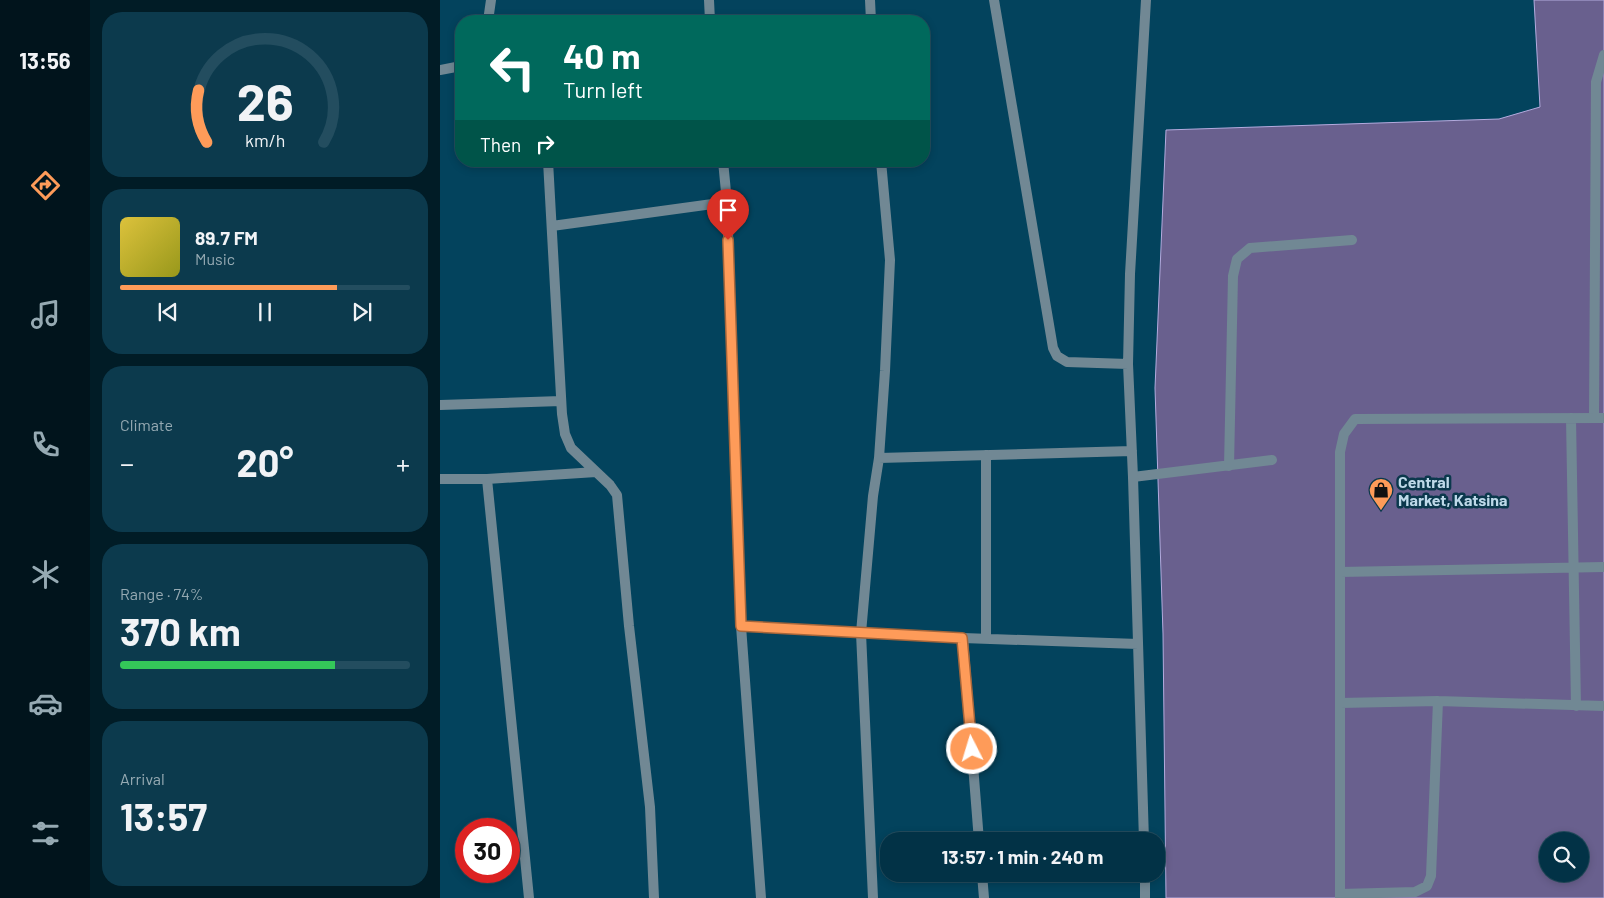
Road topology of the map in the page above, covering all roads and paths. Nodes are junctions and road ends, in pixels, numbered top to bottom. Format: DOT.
graph roads {
  1 [pos="491,0"];
  2 [pos="710,0"];
  3 [pos="870,0"];
  4 [pos="994,0"];
  5 [pos="1146,0"];
  6 [pos="489,15"];
  7 [pos="710,15"];
  8 [pos="871,15"];
  9 [pos="1604,55"];
  10 [pos="455,67"];
  11 [pos="440,70"];
  12 [pos="548,167"];
  13 [pos="724,167"];
  14 [pos="882,167"];
  15 [pos="727,202"];
  16 [pos="552,226"];
  17 [pos="1352,240"];
  18 [pos="1128,364"];
  19 [pos="561,401"];
  20 [pos="440,404"];
  21 [pos="1571,418"];
  22 [pos="1599,418"];
  23 [pos="1132,451"];
  24 [pos="986,455"];
  25 [pos="879,458"];
  26 [pos="1272,460"];
  27 [pos="1229,466"];
  28 [pos="596,472"];
  29 [pos="1133,477"];
  30 [pos="440,479"];
  31 [pos="487,479"];
  32 [pos="1574,567"];
  33 [pos="1604,567"];
  34 [pos="1340,572"];
  35 [pos="741,626"];
  36 [pos="861,632"];
  37 [pos="962,638"];
  38 [pos="986,639"];
  39 [pos="1138,644"];
  40 [pos="1438,701"];
  41 [pos="1340,703"];
  42 [pos="1576,706"];
  43 [pos="1604,706"];
  44 [pos="978,832"];
  45 [pos="1144,832"];
  46 [pos="983,882"];
  47 [pos="1144,882"];
  48 [pos="1340,896"];
  49 [pos="529,898"];
  50 [pos="654,898"];
  51 [pos="761,898"];
  52 [pos="873,898"];
  53 [pos="984,898"];
  54 [pos="1145,898"];
  1 -- 6 [label="street"];
  2 -- 7 [label="street"];
  3 -- 8 [label="street"];
  4 -- 18 [label="street"];
  5 -- 18 [label="street"];
  9 -- 22 [label="street"];
  10 -- 11 [label="street"];
  12 -- 16 [label="street"];
  13 -- 15 [label="street"];
  14 -- 25 [label="street"];
  15 -- 16 [label="street"];
  15 -- 35 [label="street"];
  16 -- 19 [label="street"];
  17 -- 27 [label="street"];
  18 -- 23 [label="street"];
  19 -- 20 [label="street"];
  19 -- 28 [label="street"];
  21 -- 22 [label="street"];
  21 -- 32 [label="street"];
  21 -- 34 [label="street"];
  23 -- 24 [label="street"];
  23 -- 29 [label="street"];
  24 -- 25 [label="street"];
  24 -- 38 [label="street"];
  25 -- 36 [label="street"];
  26 -- 27 [label="street"];
  27 -- 29 [label="street"];
  28 -- 31 [label="street"];
  28 -- 50 [label="street"];
  29 -- 39 [label="street"];
  30 -- 31 [label="street"];
  31 -- 49 [label="street"];
  32 -- 33 [label="street"];
  32 -- 34 [label="street"];
  32 -- 42 [label="street"];
  34 -- 41 [label="street"];
  35 -- 36 [label="street"];
  35 -- 51 [label="street"];
  36 -- 37 [label="street"];
  36 -- 52 [label="street"];
  37 -- 38 [label="street"];
  37 -- 44 [label="street"];
  38 -- 39 [label="street"];
  39 -- 45 [label="street"];
  40 -- 41 [label="street"];
  40 -- 42 [label="street"];
  40 -- 48 [label="street"];
  41 -- 48 [label="street"];
  42 -- 43 [label="street"];
  46 -- 53 [label="street"];
  47 -- 54 [label="street"];
}
